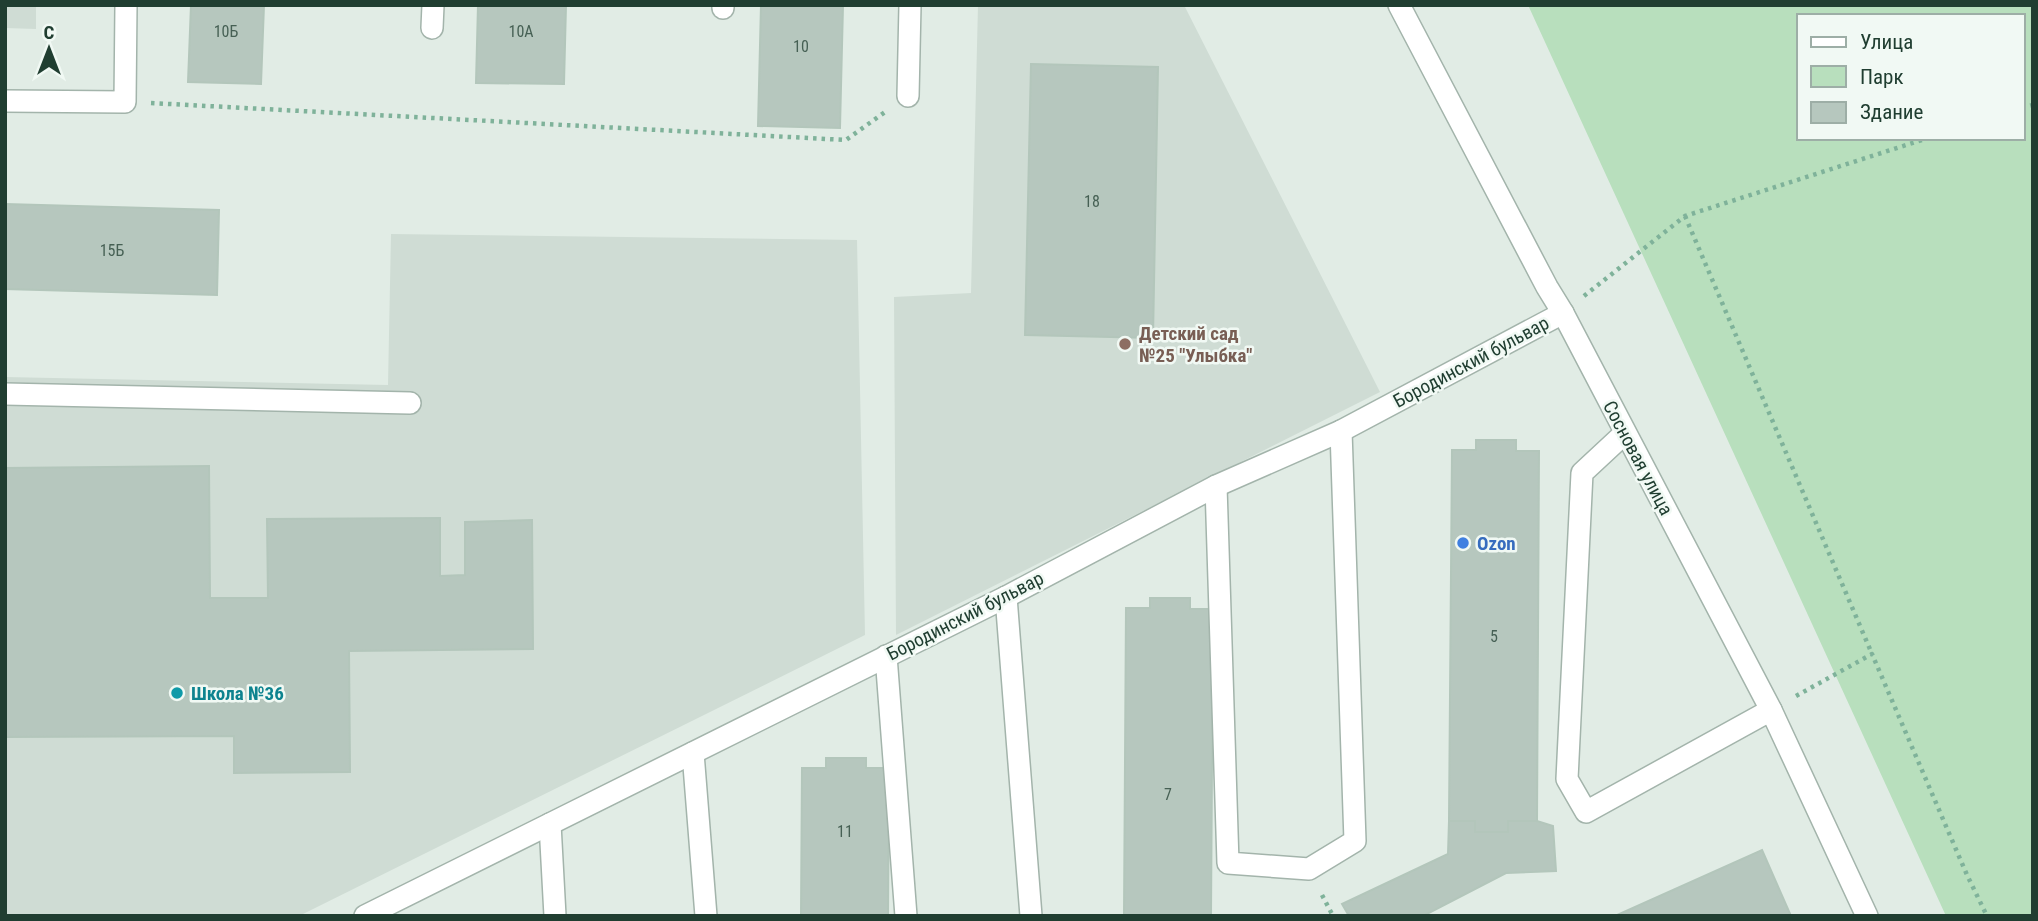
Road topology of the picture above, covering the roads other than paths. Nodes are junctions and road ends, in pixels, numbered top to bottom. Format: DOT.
graph roads {
  1 [pos="126,5"];
  2 [pos="433,5"];
  3 [pos="911,5"];
  4 [pos="1399,5"];
  5 [pos="432,28"];
  6 [pos="908,96"];
  7 [pos="5,101"];
  8 [pos="1563,313"];
  9 [pos="5,394"];
  10 [pos="410,403"];
  11 [pos="1342,431"];
  12 [pos="1625,433"];
  13 [pos="1216,486"];
  14 [pos="1006,597"];
  15 [pos="887,656"];
  16 [pos="1771,710"];
  17 [pos="693,753"];
  18 [pos="550,824"];
  19 [pos="365,916"];
  20 [pos="555,916"];
  21 [pos="706,916"];
  22 [pos="906,916"];
  23 [pos="1031,916"];
  24 [pos="1867,916"];
  1 -- 7 [label="street"];
  2 -- 5 [label="street"];
  3 -- 6 [label="street"];
  4 -- 8 [label="street, Сосновая улица"];
  8 -- 11 [label="street, Бородинский бульвар"];
  8 -- 12 [label="street, Сосновая улица"];
  9 -- 10 [label="street"];
  11 -- 13 [label="street, Бородинский бульвар"];
  11 -- 13 [label="street"];
  12 -- 16 [label="street, Сосновая улица"];
  12 -- 16 [label="street"];
  13 -- 14 [label="street, Бородинский бульвар"];
  14 -- 15 [label="street, Бородинский бульвар"];
  14 -- 23 [label="street"];
  15 -- 17 [label="street, Бородинский бульвар"];
  15 -- 22 [label="street"];
  16 -- 24 [label="street, Сосновая улица"];
  17 -- 18 [label="street, Бородинский бульвар"];
  17 -- 21 [label="street"];
  18 -- 19 [label="street, Бородинский бульвар"];
  18 -- 20 [label="street"];
}
